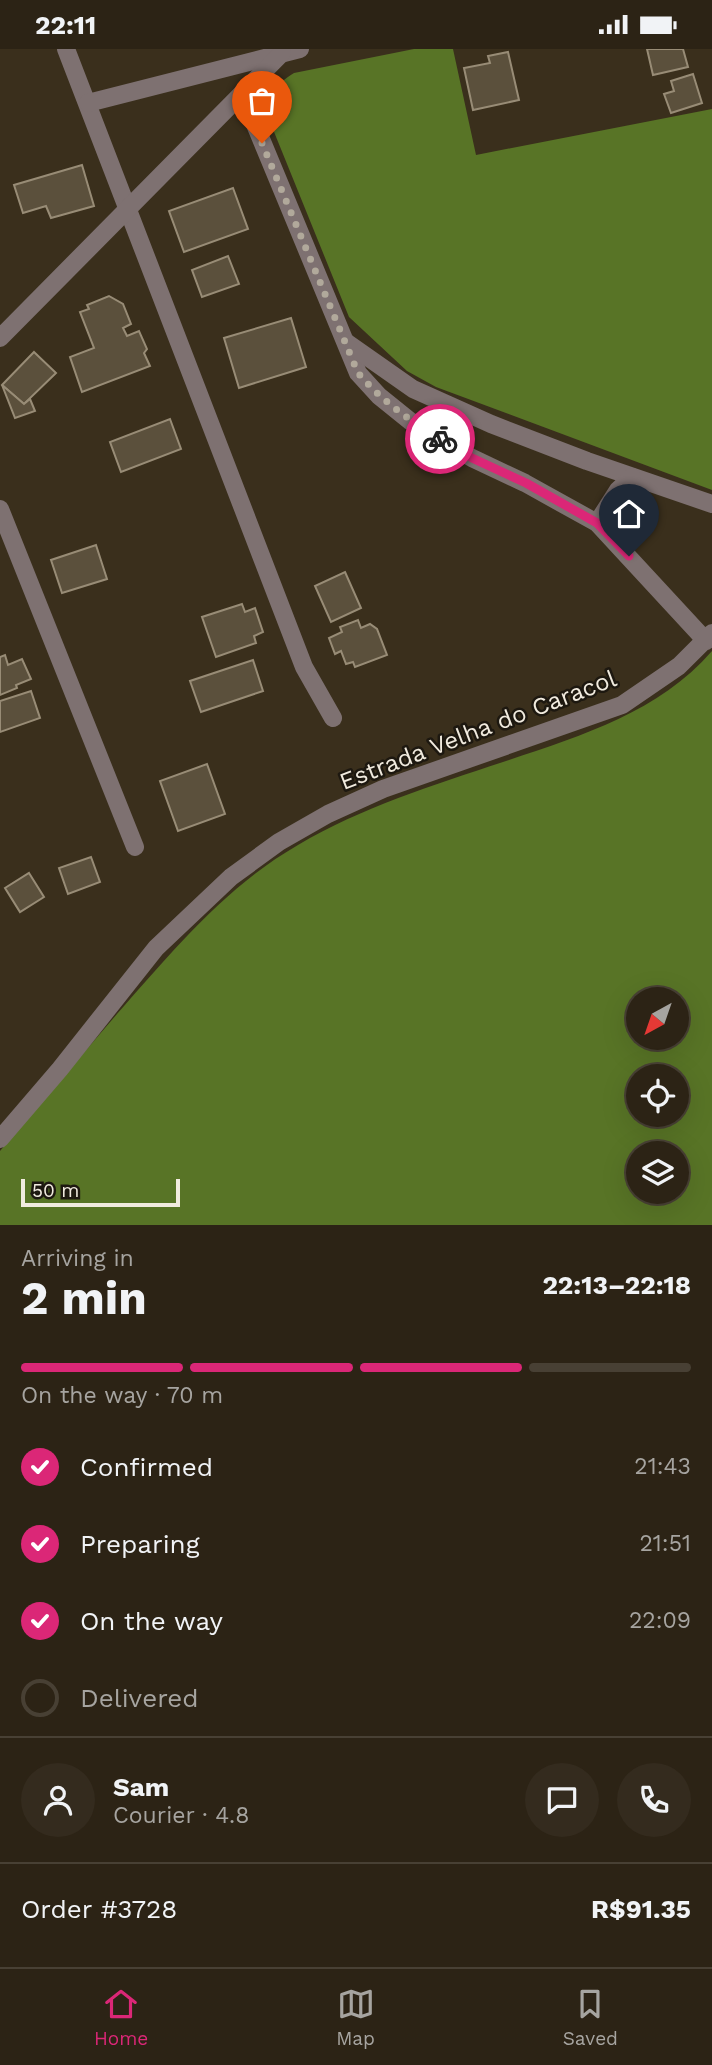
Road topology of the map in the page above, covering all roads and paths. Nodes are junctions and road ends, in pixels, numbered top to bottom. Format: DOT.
graph roads {
  1 [pos="66,49"];
  2 [pos="291,51"];
  3 [pos="242,93"];
  4 [pos="88,103"];
  5 [pos="126,210"];
  6 [pos="0,338"];
  7 [pos="343,340"];
  8 [pos="632,477"];
  9 [pos="712,504"];
  10 [pos="0,509"];
  11 [pos="597,523"];
  12 [pos="709,637"];
  13 [pos="333,718"];
  14 [pos="135,847"];
  15 [pos="0,1139"];
  1 -- 4 [label="street"];
  2 -- 3 [label="street"];
  2 -- 4 [label="street"];
  3 -- 5 [label="street"];
  3 -- 7 [label="street"];
  4 -- 5 [label="street"];
  5 -- 6 [label="street"];
  5 -- 13 [label="street"];
  7 -- 8 [label="street"];
  7 -- 11 [label="street"];
  8 -- 9 [label="street"];
  8 -- 11 [label="street"];
  10 -- 14 [label="street"];
  11 -- 12 [label="street"];
  12 -- 15 [label="street, Estrada Velha do Caracol"];
}
